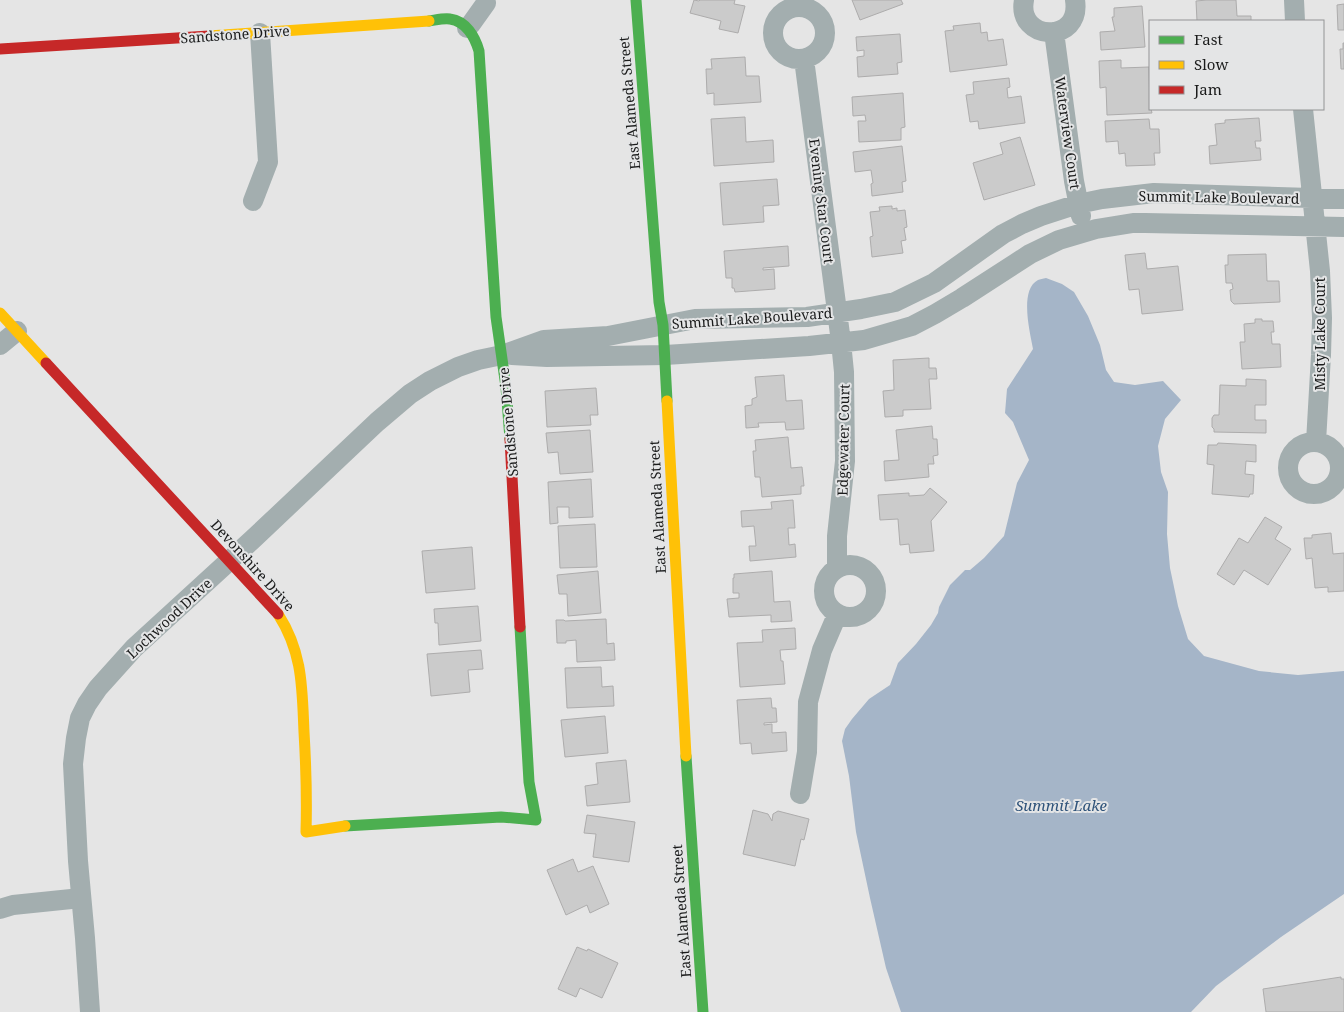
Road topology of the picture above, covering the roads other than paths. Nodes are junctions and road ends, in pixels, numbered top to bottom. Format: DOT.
graph roads {
  1 [pos="636,0"];
  2 [pos="1024,0"];
  3 [pos="1075,0"];
  4 [pos="1294,0"];
  5 [pos="486,3"];
  6 [pos="1295,20"];
  7 [pos="467,28"];
  8 [pos="1054,32"];
  9 [pos="260,33"];
  10 [pos="0,48"];
  11 [pos="804,59"];
  12 [pos="1303,110"];
  13 [pos="1312,198"];
  14 [pos="1344,199"];
  15 [pos="253,201"];
  16 [pos="1078,204"];
  17 [pos="1315,226"];
  18 [pos="1344,227"];
  19 [pos="1084,232"];
  20 [pos="0,313"];
  21 [pos="837,313"];
  22 [pos="662,325"];
  23 [pos="643,329"];
  24 [pos="17,331"];
  25 [pos="841,342"];
  26 [pos="0,346"];
  27 [pos="502,355"];
  28 [pos="644,355"];
  29 [pos="665,355"];
  30 [pos="1316,442"];
  31 [pos="230,561"];
  32 [pos="837,568"];
  33 [pos="837,615"];
  34 [pos="800,794"];
  35 [pos="536,820"];
  36 [pos="81,898"];
  37 [pos="0,909"];
  38 [pos="90,1012"];
  39 [pos="703,1012"];
  1 -- 22 [label="street, East Alameda Street"];
  2 -- 8 [label="street"];
  3 -- 8 [label="street"];
  4 -- 6 [label="street"];
  5 -- 7 [label="street"];
  7 -- 9 [label="street, Sandstone Drive"];
  7 -- 27 [label="street, Sandstone Drive"];
  8 -- 16 [label="street, Waterview Court"];
  9 -- 10 [label="street, Sandstone Drive"];
  9 -- 15 [label="street"];
  11 -- 21 [label="street, Evening Star Court"];
  12 -- 13 [label="street, Misty Lake Court"];
  13 -- 14 [label="street, Summit Lake Boulevard"];
  13 -- 16 [label="street, Summit Lake Boulevard"];
  13 -- 17 [label="street, Misty Lake Court"];
  16 -- 19 [label="street, Waterview Court"];
  16 -- 21 [label="street, Summit Lake Boulevard"];
  17 -- 18 [label="street, Summit Lake Boulevard"];
  17 -- 19 [label="street, Summit Lake Boulevard"];
  17 -- 30 [label="street, Misty Lake Court"];
  19 -- 25 [label="street, Summit Lake Boulevard"];
  20 -- 24 [label="street, Devonshire Drive"];
  21 -- 22 [label="street, Summit Lake Boulevard"];
  21 -- 25 [label="street, Evening Star Court"];
  22 -- 23 [label="street, Summit Lake Boulevard"];
  22 -- 29 [label="street, East Alameda Street"];
  23 -- 27 [label="street, Lochwood Drive"];
  24 -- 26 [label="street"];
  24 -- 31 [label="street, Devonshire Drive"];
  25 -- 29 [label="street, Summit Lake Boulevard"];
  25 -- 32 [label="street, Edgewater Court"];
  27 -- 28 [label="street, Lochwood Drive"];
  27 -- 31 [label="street, Lochwood Drive"];
  27 -- 35 [label="street, Sandstone Drive"];
  28 -- 29 [label="street, Summit Lake Boulevard"];
  29 -- 39 [label="street, East Alameda Street"];
  31 -- 35 [label="street, Devonshire Drive"];
  31 -- 36 [label="street, Lochwood Drive"];
  32 -- 33 [label="street"];
  32 -- 33 [label="street"];
  33 -- 34 [label="street"];
  36 -- 37 [label="street"];
  36 -- 38 [label="street, Lochwood Drive"];
}
